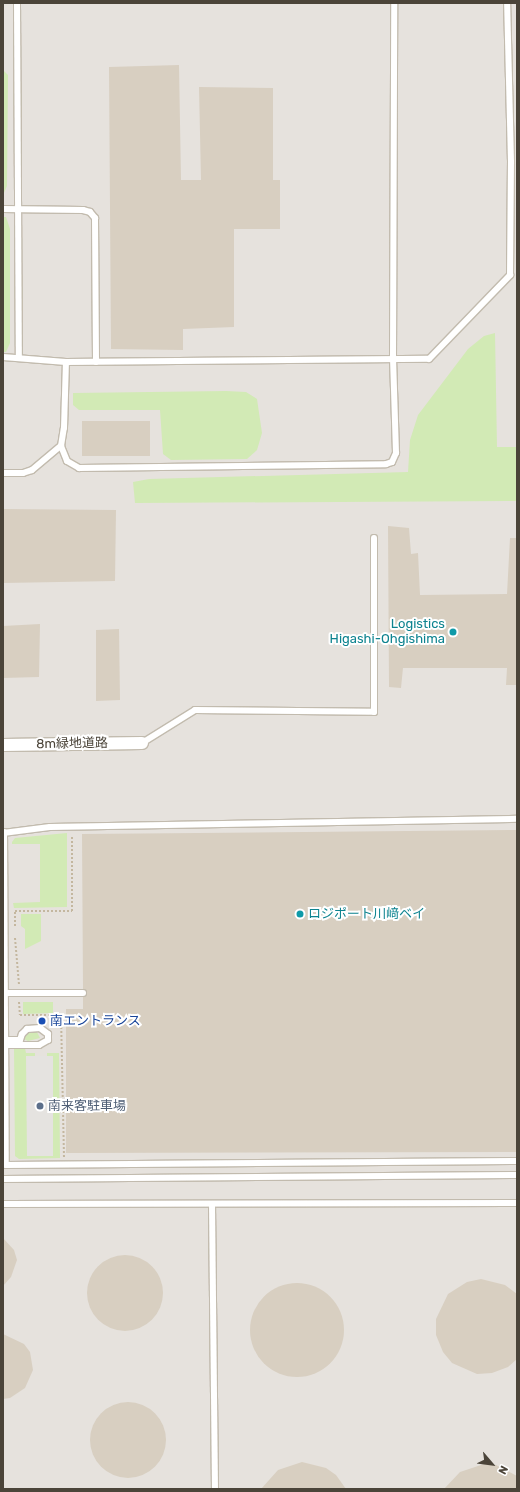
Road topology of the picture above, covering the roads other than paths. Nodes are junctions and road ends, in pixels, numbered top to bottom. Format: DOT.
graph roads {
  1 [pos="17,3"];
  2 [pos="394,3"];
  3 [pos="508,3"];
  4 [pos="514,162"];
  5 [pos="3,209"];
  6 [pos="18,209"];
  7 [pos="3,357"];
  8 [pos="19,357"];
  9 [pos="393,359"];
  10 [pos="66,362"];
  11 [pos="96,362"];
  12 [pos="60,446"];
  13 [pos="3,473"];
  14 [pos="374,538"];
  15 [pos="142,743"];
  16 [pos="3,745"];
  17 [pos="517,819"];
  18 [pos="4,833"];
  19 [pos="4,933"];
  20 [pos="5,993"];
  21 [pos="83,993"];
  22 [pos="4,1042"];
  23 [pos="517,1161"];
  24 [pos="517,1175"];
  25 [pos="3,1179"];
  26 [pos="517,1203"];
  27 [pos="3,1204"];
  28 [pos="212,1204"];
  29 [pos="215,1489"];
  1 -- 6 [label="lane"];
  2 -- 9 [label="lane"];
  3 -- 4 [label="lane"];
  4 -- 9 [label="lane"];
  5 -- 6 [label="lane"];
  6 -- 8 [label="lane"];
  6 -- 11 [label="lane"];
  7 -- 8 [label="lane"];
  8 -- 10 [label="lane"];
  9 -- 11 [label="lane"];
  9 -- 12 [label="lane"];
  10 -- 11 [label="lane"];
  10 -- 12 [label="lane"];
  12 -- 13 [label="lane"];
  14 -- 15 [label="lane"];
  15 -- 16 [label="street, 8m緑地道路"];
  17 -- 18 [label="lane"];
  18 -- 19 [label="lane"];
  19 -- 20 [label="lane"];
  20 -- 21 [label="lane"];
  20 -- 22 [label="lane"];
  22 -- 22 [label="lane"];
  22 -- 23 [label="lane"];
  24 -- 25 [label="lane"];
  26 -- 28 [label="lane"];
  27 -- 28 [label="lane"];
  28 -- 29 [label="lane"];
}
